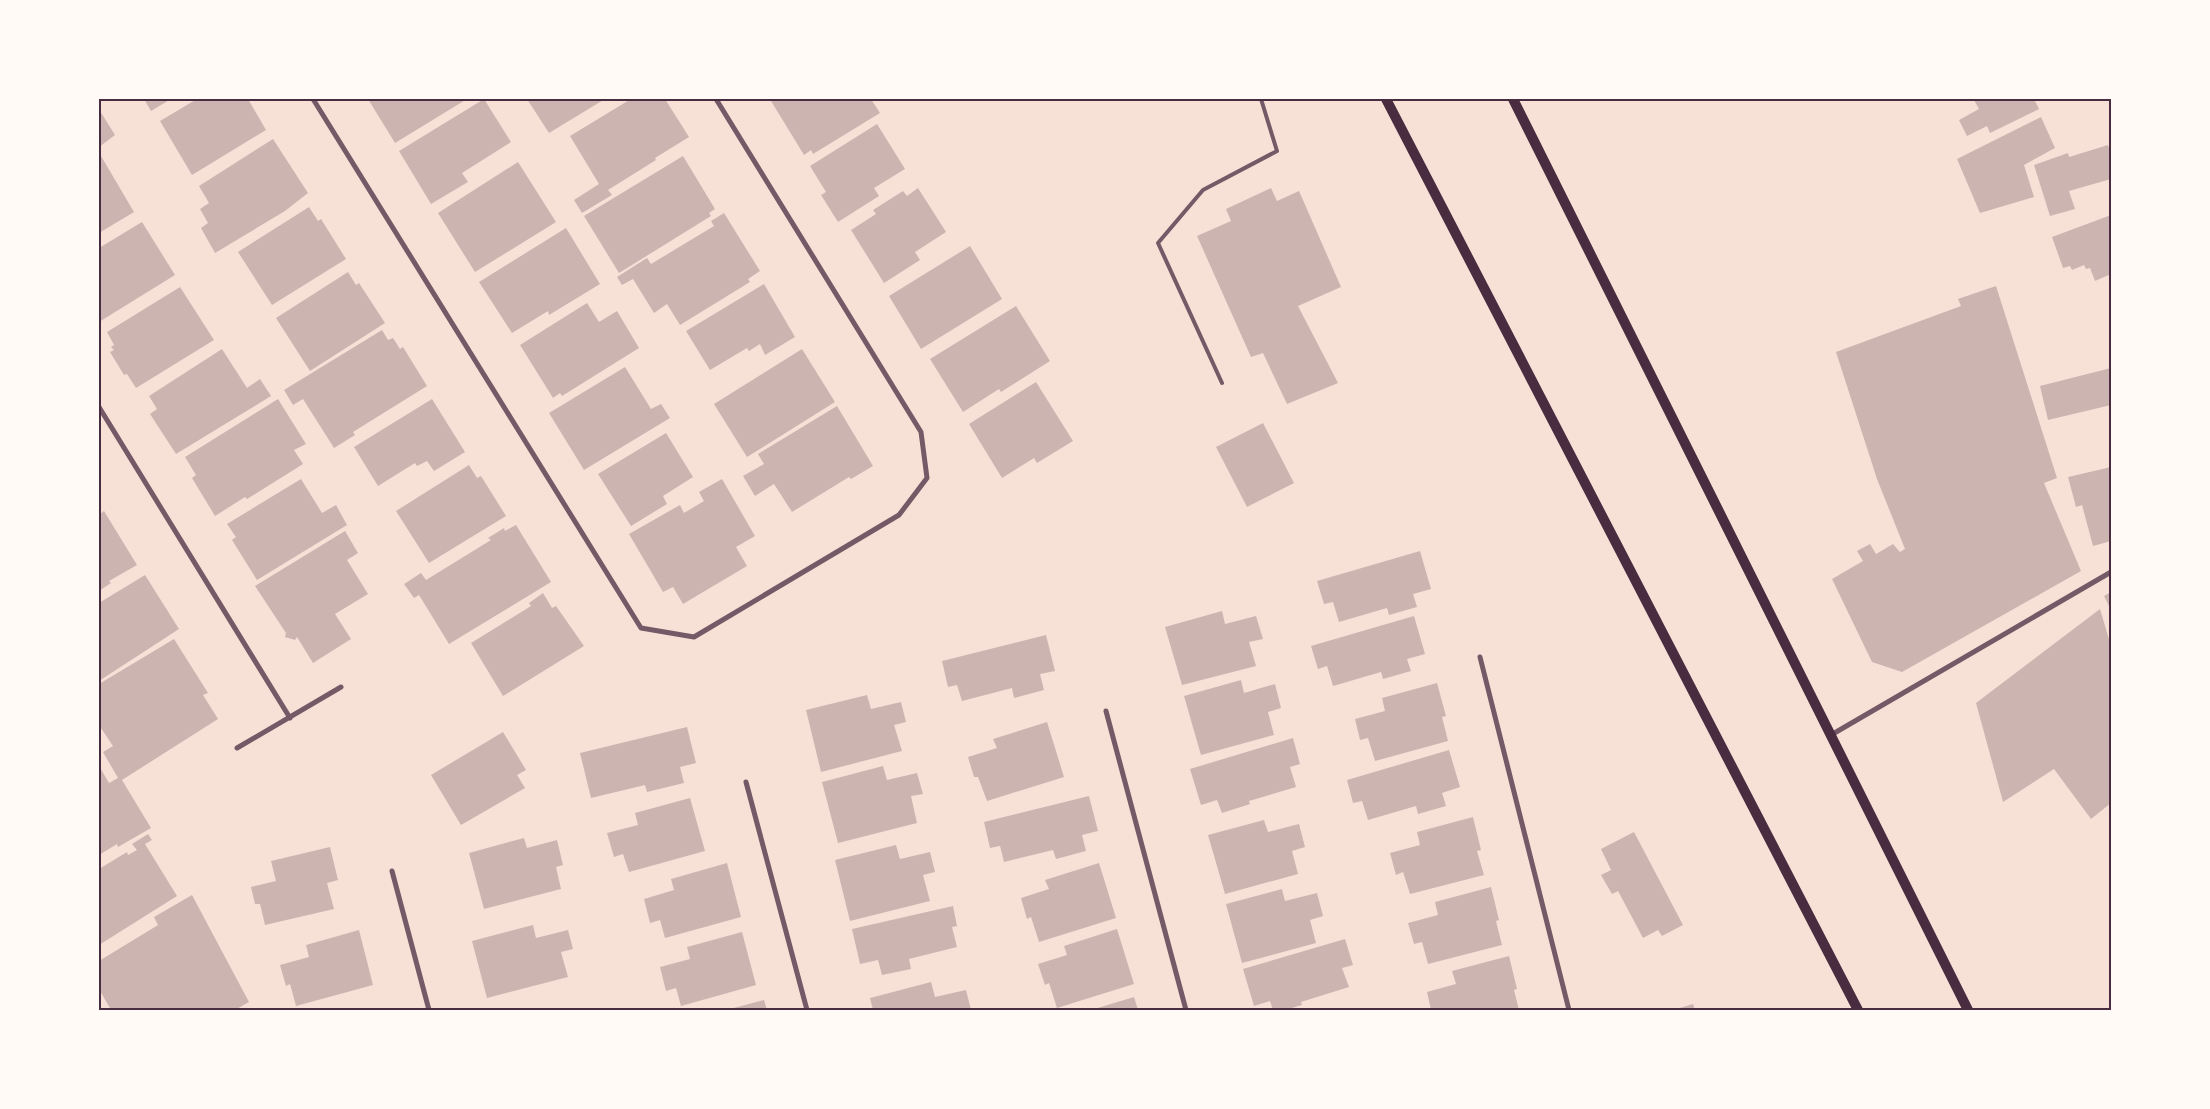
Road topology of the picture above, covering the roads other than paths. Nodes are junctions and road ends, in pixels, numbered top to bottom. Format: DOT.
graph roads {
  1 [pos="313,99"];
  2 [pos="716,99"];
  3 [pos="1261,99"];
  4 [pos="1386,99"];
  5 [pos="1514,99"];
  6 [pos="1222,383"];
  7 [pos="99,407"];
  8 [pos="2111,572"];
  9 [pos="1480,657"];
  10 [pos="341,687"];
  11 [pos="1106,711"];
  12 [pos="290,718"];
  13 [pos="1831,736"];
  14 [pos="237,748"];
  15 [pos="746,782"];
  16 [pos="392,871"];
  17 [pos="429,1010"];
  18 [pos="807,1010"];
  19 [pos="1186,1010"];
  20 [pos="1569,1010"];
  21 [pos="1858,1010"];
  22 [pos="1968,1010"];
  1 -- 2 [label="street"];
  3 -- 6 [label="lane"];
  4 -- 21 [label="main road"];
  5 -- 13 [label="main road"];
  7 -- 12 [label="street"];
  8 -- 13 [label="street"];
  9 -- 20 [label="street"];
  10 -- 12 [label="street"];
  11 -- 19 [label="street"];
  12 -- 14 [label="street"];
  13 -- 22 [label="main road"];
  15 -- 18 [label="street"];
  16 -- 17 [label="street"];
}
